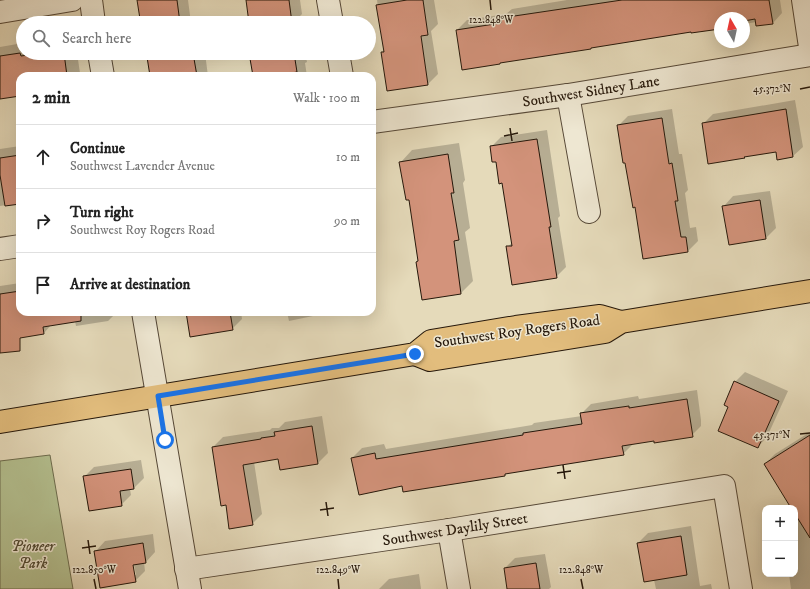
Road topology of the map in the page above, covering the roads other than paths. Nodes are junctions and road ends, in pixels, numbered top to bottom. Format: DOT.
graph roads {
  1 [pos="72,0"];
  2 [pos="90,0"];
  3 [pos="328,0"];
  4 [pos="802,0"];
  5 [pos="0,12"];
  6 [pos="93,16"];
  7 [pos="331,16"];
  8 [pos="810,47"];
  9 [pos="810,55"];
  10 [pos="100,60"];
  11 [pos="339,60"];
  12 [pos="102,72"];
  13 [pos="341,72"];
  14 [pos="568,95"];
  15 [pos="376,121"];
  16 [pos="589,212"];
  17 [pos="16,247"];
  18 [pos="0,249"];
  19 [pos="810,291"];
  20 [pos="144,316"];
  21 [pos="158,396"];
  22 [pos="0,422"];
  23 [pos="449,530"];
  24 [pos="188,579"];
  25 [pos="459,589"];
  26 [pos="741,589"];
  1 -- 5 [label="street"];
  2 -- 6 [label="street"];
  3 -- 7 [label="street"];
  4 -- 8 [label="street"];
  9 -- 14 [label="street, Southwest Sidney Lane"];
  10 -- 12 [label="street"];
  11 -- 13 [label="street"];
  14 -- 15 [label="street, Southwest Sidney Lane"];
  14 -- 16 [label="street"];
  17 -- 18 [label="street"];
  19 -- 21 [label="main road, Southwest Roy Rogers Road"];
  20 -- 21 [label="street"];
  21 -- 22 [label="main road, Southwest Roy Rogers Road"];
  21 -- 24 [label="street"];
  23 -- 24 [label="street, Southwest Daylily Street"];
  23 -- 25 [label="street"];
  23 -- 26 [label="street, Southwest Daylily Street"];
}
